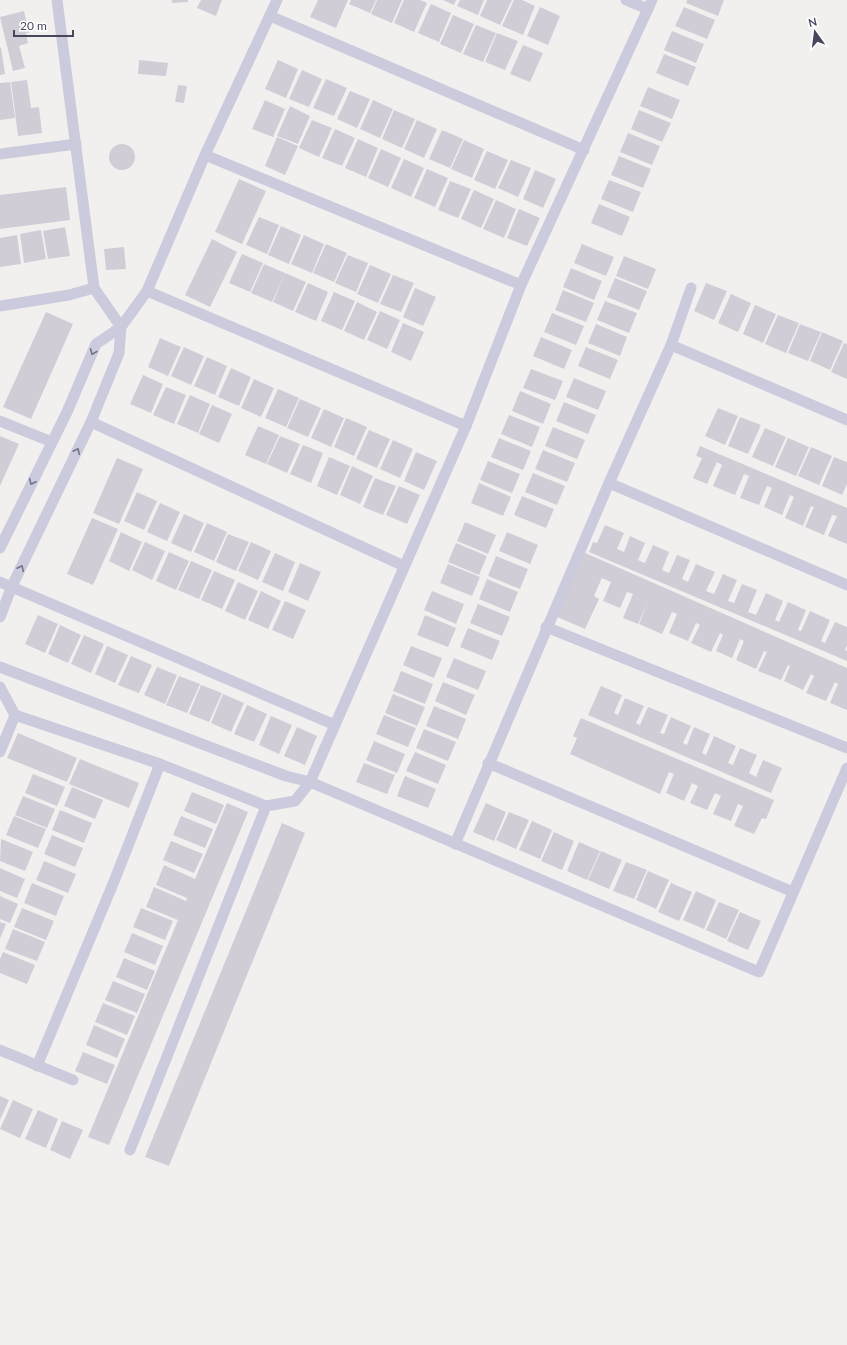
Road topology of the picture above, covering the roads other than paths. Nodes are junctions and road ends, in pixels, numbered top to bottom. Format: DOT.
graph roads {
  1 [pos="57,0"];
  2 [pos="277,0"];
  3 [pos="626,0"];
  4 [pos="650,5"];
  5 [pos="270,16"];
  6 [pos="76,144"];
  7 [pos="584,150"];
  8 [pos="0,154"];
  9 [pos="205,155"];
  10 [pos="521,284"];
  11 [pos="94,288"];
  12 [pos="691,288"];
  13 [pos="147,292"];
  14 [pos="0,306"];
  15 [pos="121,327"];
  16 [pos="672,345"];
  17 [pos="847,420"];
  18 [pos="0,421"];
  19 [pos="91,422"];
  20 [pos="466,426"];
  21 [pos="52,442"];
  22 [pos="609,483"];
  23 [pos="0,548"];
  24 [pos="404,566"];
  25 [pos="0,582"];
  26 [pos="847,585"];
  27 [pos="12,586"];
  28 [pos="0,617"];
  29 [pos="546,627"];
  30 [pos="0,667"];
  31 [pos="0,687"];
  32 [pos="15,715"];
  33 [pos="335,725"];
  34 [pos="847,748"];
  35 [pos="0,752"];
  36 [pos="488,762"];
  37 [pos="160,764"];
  38 [pos="847,768"];
  39 [pos="310,782"];
  40 [pos="266,806"];
  41 [pos="455,844"];
  42 [pos="794,892"];
  43 [pos="0,1050"];
  44 [pos="37,1066"];
  45 [pos="73,1080"];
  46 [pos="130,1150"];
  1 -- 6 [label="lane"];
  2 -- 5 [label="lane"];
  3 -- 4 [label="lane"];
  4 -- 7 [label="lane"];
  5 -- 7 [label="lane"];
  5 -- 9 [label="lane"];
  6 -- 8 [label="lane"];
  6 -- 11 [label="lane"];
  7 -- 10 [label="lane"];
  9 -- 10 [label="lane"];
  9 -- 13 [label="lane"];
  10 -- 20 [label="lane"];
  11 -- 14 [label="lane"];
  11 -- 15 [label="lane"];
  12 -- 16 [label="lane"];
  13 -- 15 [label="lane"];
  13 -- 20 [label="lane"];
  15 -- 19 [label="lane"];
  15 -- 21 [label="lane, one-way"];
  16 -- 17 [label="lane"];
  16 -- 22 [label="lane"];
  18 -- 21 [label="lane"];
  19 -- 24 [label="lane"];
  27 -- 19 [label="lane, one-way"];
  20 -- 24 [label="lane"];
  21 -- 23 [label="lane, one-way"];
  22 -- 26 [label="lane"];
  22 -- 29 [label="lane"];
  24 -- 33 [label="lane"];
  25 -- 27 [label="lane"];
  27 -- 28 [label="lane"];
  27 -- 33 [label="lane"];
  29 -- 34 [label="lane"];
  29 -- 36 [label="lane"];
  30 -- 39 [label="lane"];
  31 -- 32 [label="lane"];
  32 -- 35 [label="lane"];
  32 -- 37 [label="lane"];
  33 -- 39 [label="lane"];
  36 -- 41 [label="lane"];
  36 -- 42 [label="lane"];
  37 -- 40 [label="lane"];
  37 -- 44 [label="lane"];
  38 -- 42 [label="lane"];
  39 -- 40 [label="lane"];
  39 -- 41 [label="lane"];
  40 -- 46 [label="lane"];
  41 -- 42 [label="lane"];
  43 -- 44 [label="lane"];
  44 -- 45 [label="lane"];
}
